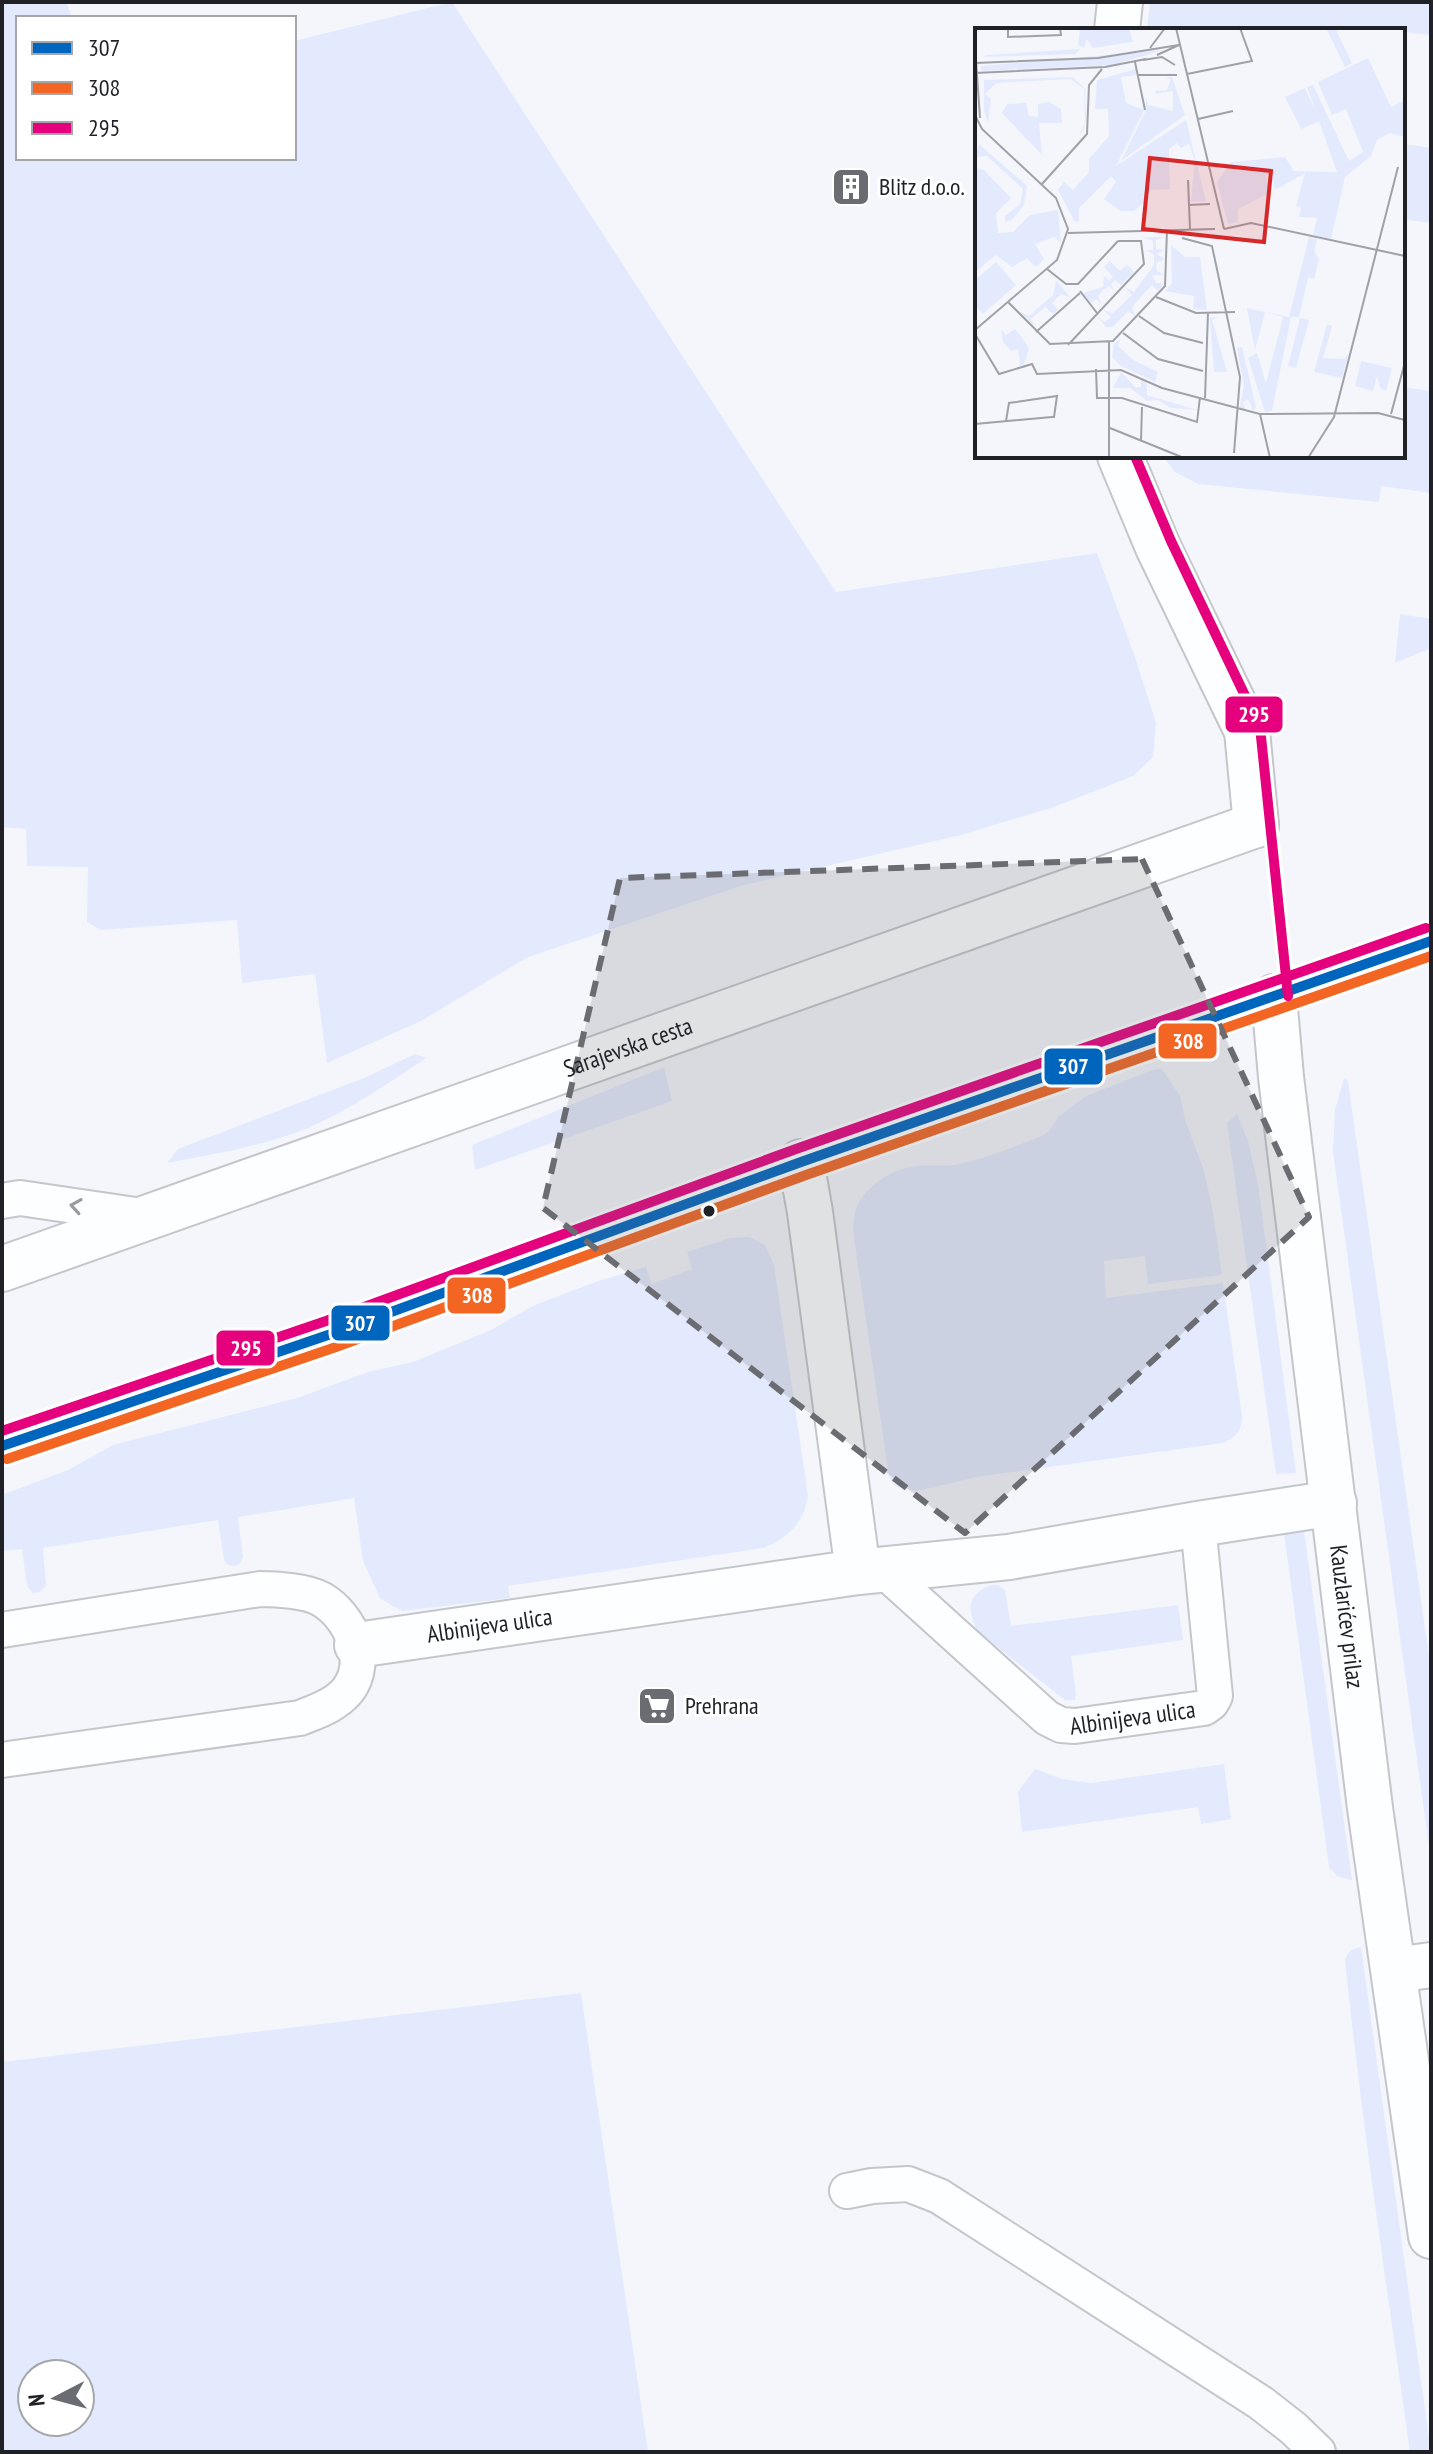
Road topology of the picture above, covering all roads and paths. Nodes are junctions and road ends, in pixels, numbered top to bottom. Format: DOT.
graph roads {
  1 [pos="1120,2"];
  2 [pos="1117,28"];
  3 [pos="1121,458"];
  4 [pos="1274,997"];
  5 [pos="801,1162"];
  6 [pos="2,1201"];
  7 [pos="150,1217"];
  8 [pos="2,1269"];
  9 [pos="1334,1503"];
  10 [pos="1198,1524"];
  11 [pos="870,1571"];
  12 [pos="2,1630"];
  13 [pos="357,1645"];
  14 [pos="2,1760"];
  15 [pos="1413,1968"];
  16 [pos="847,2191"];
  17 [pos="1431,2236"];
  18 [pos="1318,2452"];
  1 -- 2 [label="street"];
  3 -- 7 [label="street, Sarajevska cesta"];
  4 -- 9 [label="street, Kauzlarićev prilaz"];
  5 -- 11 [label="street"];
  7 -- 6 [label="lane, one-way"];
  7 -- 8 [label="street, Sarajevska cesta"];
  9 -- 10 [label="street, Albinijeva ulica"];
  9 -- 15 [label="street, Kauzlarićev prilaz"];
  10 -- 11 [label="street, Albinijeva ulica"];
  10 -- 11 [label="lane, Albinijeva ulica"];
  11 -- 13 [label="street, Albinijeva ulica"];
  12 -- 13 [label="lane"];
  13 -- 14 [label="lane"];
  15 -- 17 [label="street, Kauzlarićev prilaz"];
  16 -- 18 [label="lane"];
}
